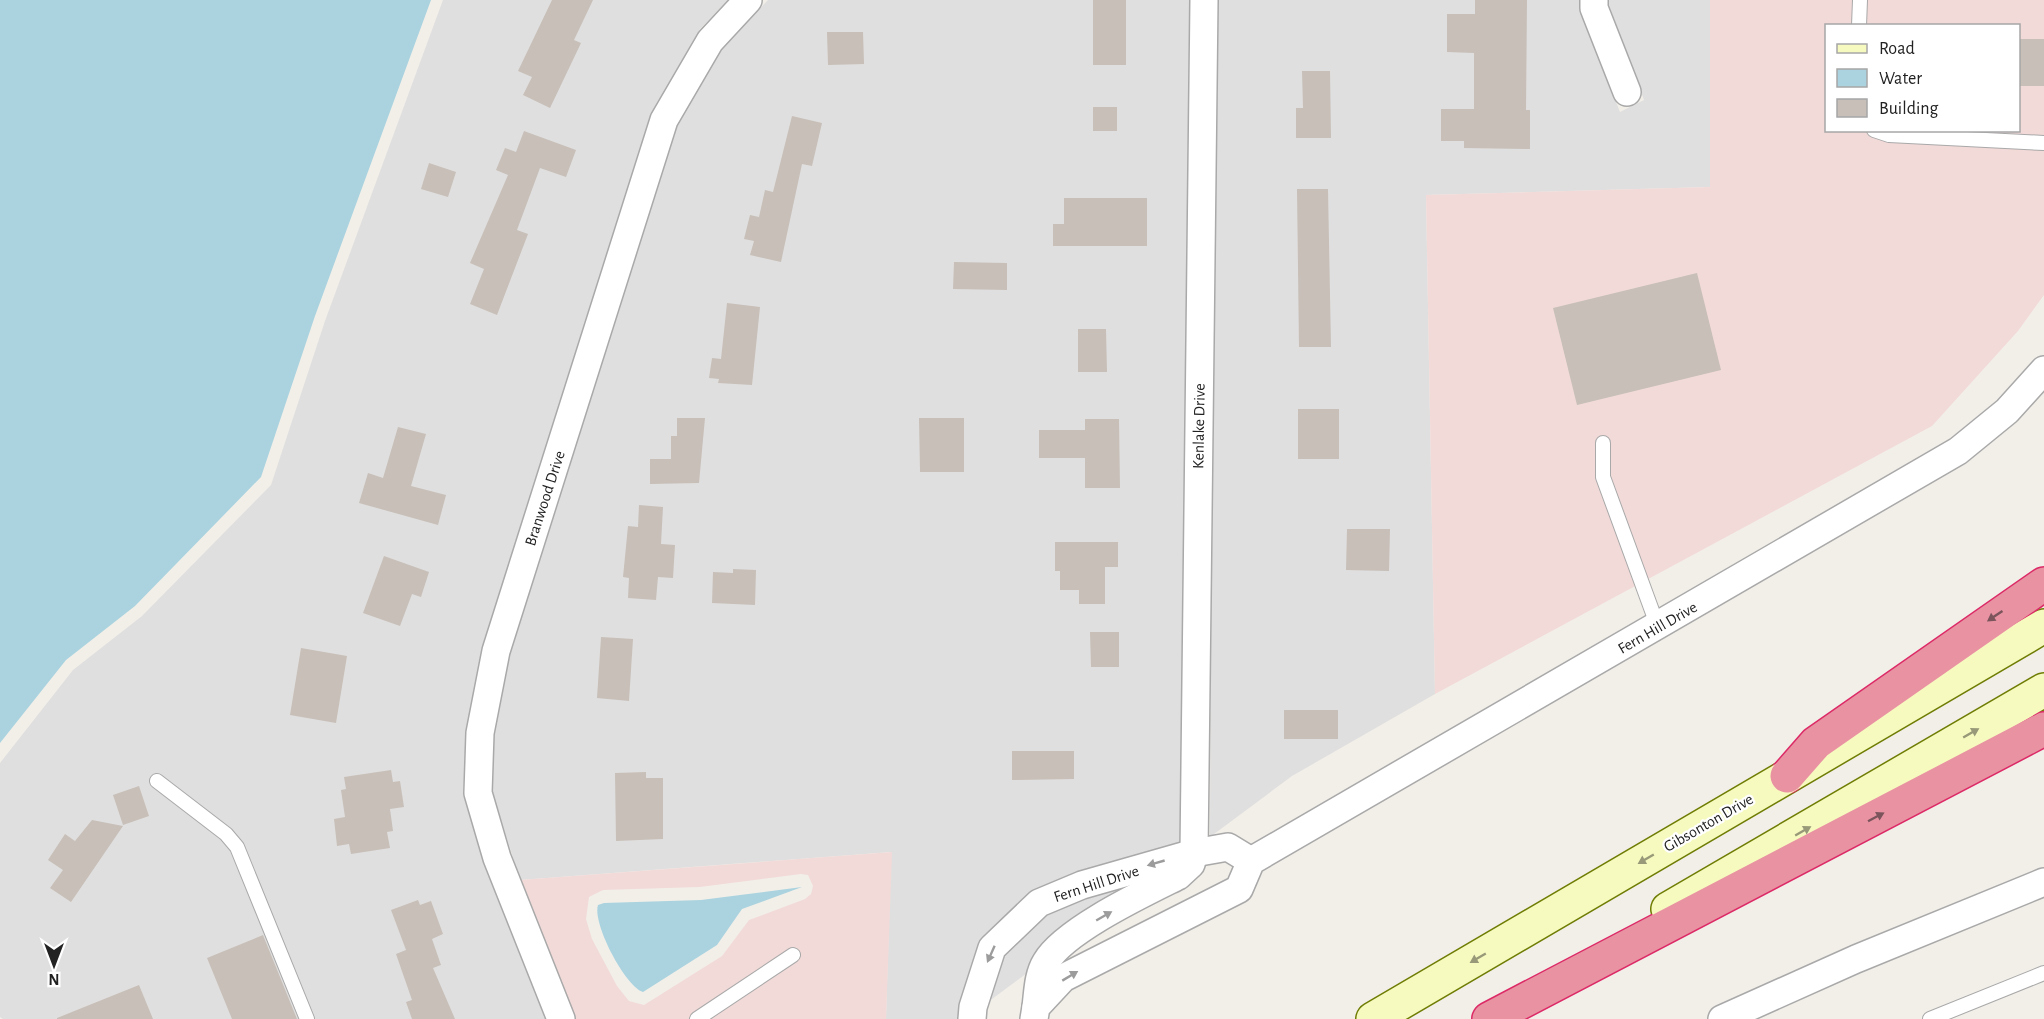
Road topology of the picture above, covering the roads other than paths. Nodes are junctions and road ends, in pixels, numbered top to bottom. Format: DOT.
graph roads {
  1 [pos="748,0"];
  2 [pos="1204,0"];
  3 [pos="1594,0"];
  4 [pos="1860,0"];
  5 [pos="1860,24"];
  6 [pos="1627,92"];
  7 [pos="1880,132"];
  8 [pos="2044,143"];
  9 [pos="2044,370"];
  10 [pos="1603,443"];
  11 [pos="2044,584"];
  12 [pos="2044,626"];
  13 [pos="1658,627"];
  14 [pos="2044,690"];
  15 [pos="2044,729"];
  16 [pos="1787,776"];
  17 [pos="157,781"];
  18 [pos="1194,853"];
  19 [pos="1251,861"];
  20 [pos="2044,882"];
  21 [pos="793,955"];
  22 [pos="2044,973"];
  23 [pos="1035,1013"];
  24 [pos="307,1019"];
  25 [pos="561,1019"];
  26 [pos="697,1019"];
  27 [pos="972,1019"];
  28 [pos="1373,1019"];
  29 [pos="1480,1019"];
  30 [pos="1490,1019"];
  31 [pos="1722,1019"];
  32 [pos="1930,1019"];
  1 -- 25 [label="street, Branwood Drive"];
  2 -- 18 [label="street, Kenlake Drive"];
  3 -- 6 [label="street"];
  4 -- 5 [label="lane"];
  7 -- 8 [label="lane"];
  9 -- 13 [label="street, Fern Hill Drive"];
  10 -- 13 [label="lane"];
  11 -- 16 [label="highway, one-way"];
  12 -- 16 [label="main road, Gibsonton Drive"];
  13 -- 19 [label="street, Fern Hill Drive"];
  29 -- 14 [label="main road, one-way"];
  30 -- 15 [label="highway, one-way"];
  16 -- 28 [label="main road, Gibsonton Drive, one-way"];
  17 -- 24 [label="lane"];
  18 -- 19 [label="street, Fern Hill Drive"];
  23 -- 18 [label="street, one-way"];
  18 -- 27 [label="street, Fern Hill Drive, one-way"];
  23 -- 19 [label="street, one-way"];
  20 -- 31 [label="street"];
  21 -- 26 [label="lane"];
  22 -- 32 [label="lane"];
}
